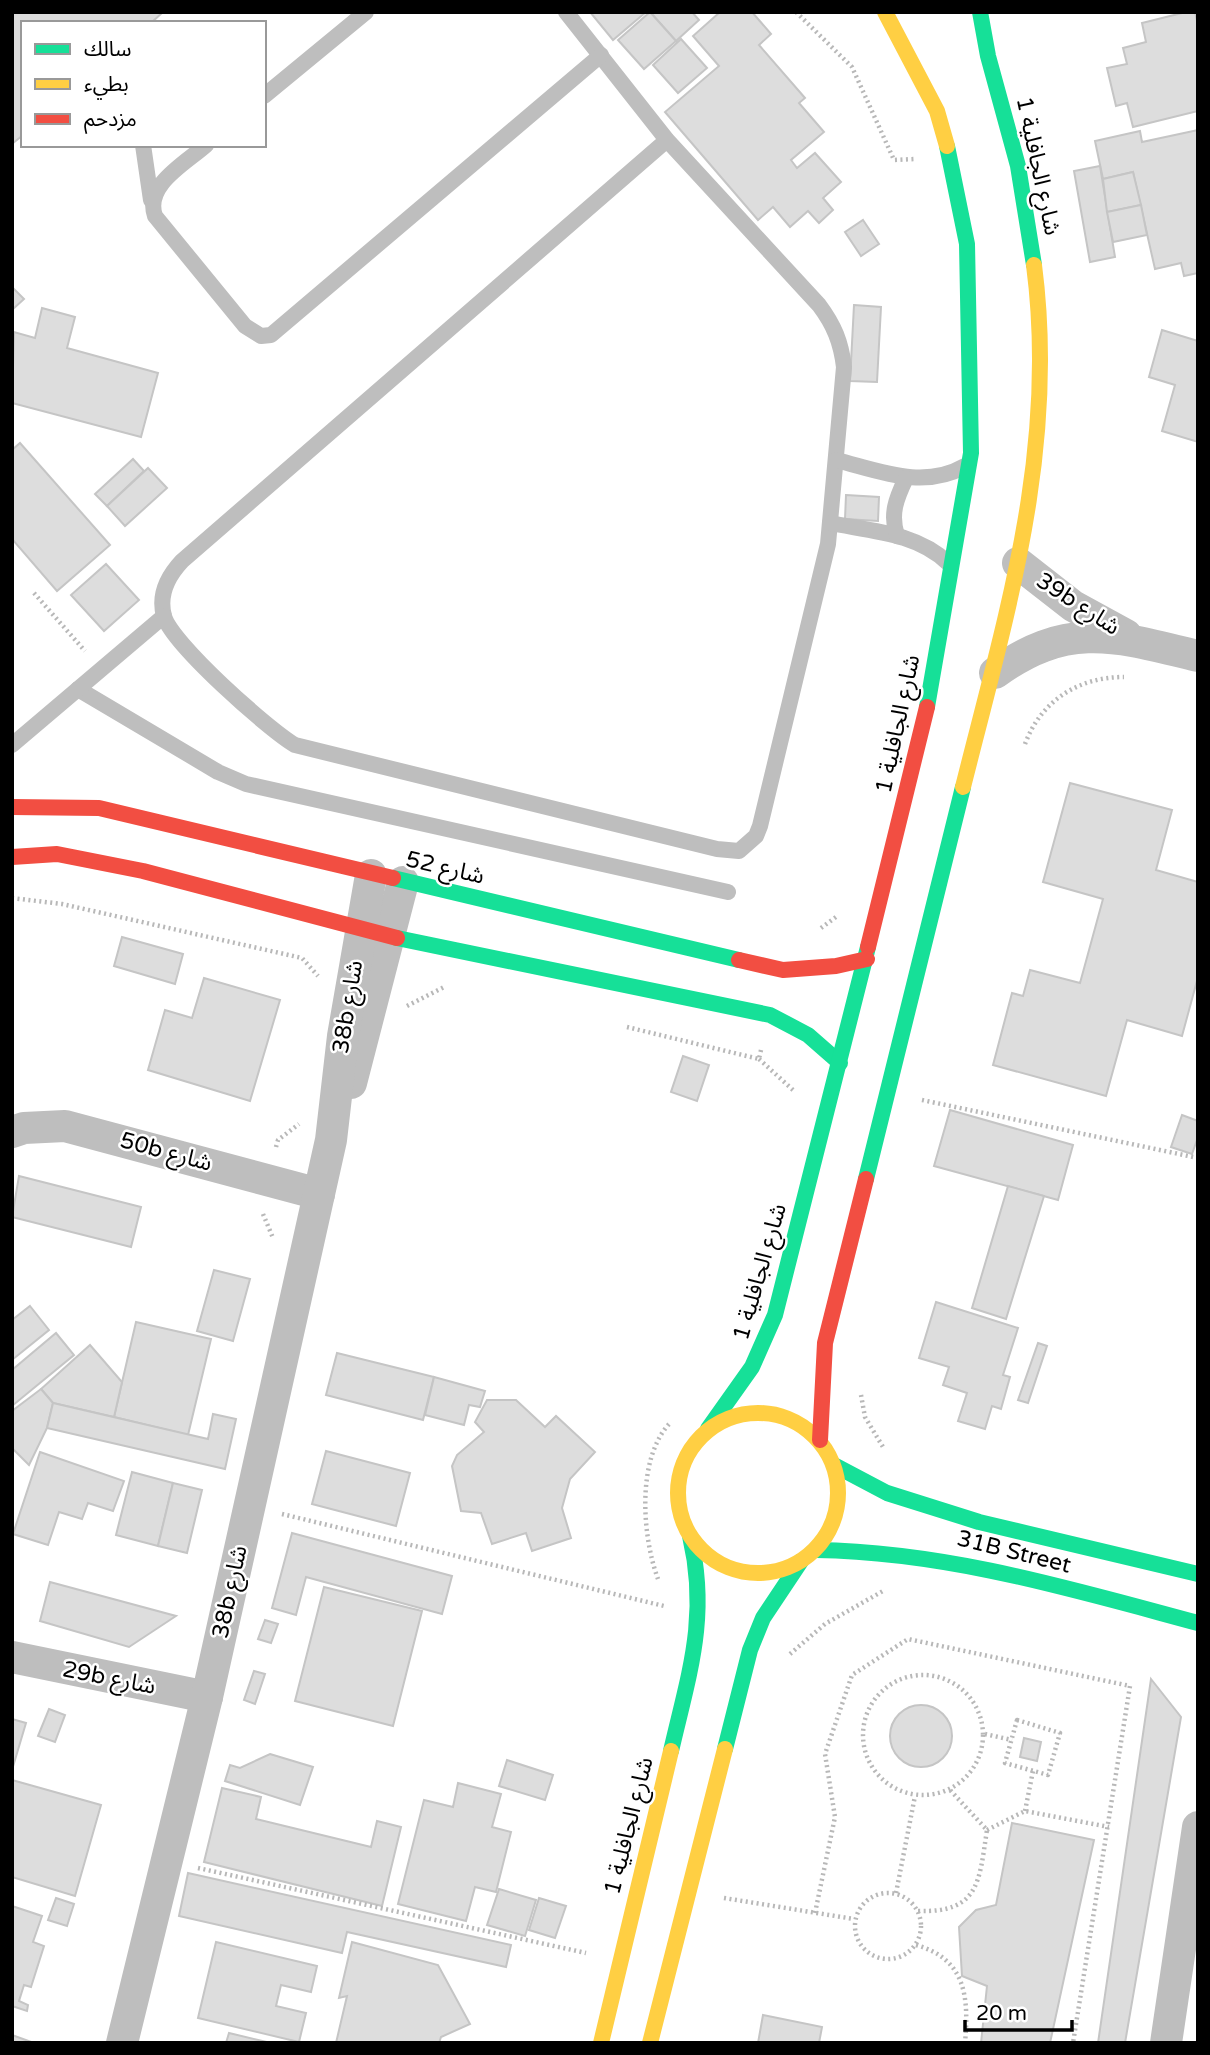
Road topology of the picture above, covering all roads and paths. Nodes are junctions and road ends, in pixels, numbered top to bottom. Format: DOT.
graph roads {
  1 [pos="366,12"];
  2 [pos="566,12"];
  3 [pos="796,12"];
  4 [pos="886,12"];
  5 [pos="980,12"];
  6 [pos="601,55"];
  7 [pos="267,90"];
  8 [pos="667,140"];
  9 [pos="143,147"];
  10 [pos="204,147"];
  11 [pos="950,158"];
  12 [pos="151,200"];
  13 [pos="971,453"];
  14 [pos="836,460"];
  15 [pos="906,478"];
  16 [pos="830,523"];
  17 [pos="897,536"];
  18 [pos="1018,563"];
  19 [pos="951,578"];
  20 [pos="34,593"];
  21 [pos="164,616"];
  22 [pos="1139,642"];
  23 [pos="1198,656"];
  24 [pos="102,670"];
  25 [pos="995,673"];
  26 [pos="1129,677"];
  27 [pos="78,689"];
  28 [pos="1025,744"];
  29 [pos="12,745"];
  30 [pos="12,807"];
  31 [pos="12,857"];
  32 [pos="371,875"];
  33 [pos="403,882"];
  34 [pos="728,892"];
  35 [pos="12,898"];
  36 [pos="376,932"];
  37 [pos="867,959"];
  38 [pos="452,983"];
  39 [pos="361,1004"];
  40 [pos="770,1015"];
  41 [pos="625,1026"];
  42 [pos="840,1063"];
  43 [pos="887,1092"];
  44 [pos="12,1132"];
  45 [pos="1198,1158"];
  46 [pos="267,1180"];
  47 [pos="319,1194"];
  48 [pos="277,1242"];
  49 [pos="860,1392"];
  50 [pos="676,1417"];
  51 [pos="708,1429"];
  52 [pos="820,1440"];
  53 [pos="885,1450"];
  54 [pos="834,1465"];
  55 [pos="249,1506"];
  56 [pos="690,1536"];
  57 [pos="816,1550"];
  58 [pos="914,1553"];
  59 [pos="801,1561"];
  60 [pos="1198,1574"];
  61 [pos="660,1585"];
  62 [pos="664,1596"];
  63 [pos="1198,1623"];
  64 [pos="12,1657"];
  65 [pos="783,1662"];
  66 [pos="207,1697"];
  67 [pos="985,1734"];
  68 [pos="1012,1740"];
  69 [pos="1033,1771"];
  70 [pos="950,1790"];
  71 [pos="915,1796"];
  72 [pos="1025,1811"];
  73 [pos="1109,1827"];
  74 [pos="1198,1827"];
  75 [pos="987,1830"];
  76 [pos="167,1861"];
  77 [pos="687,1892"];
  78 [pos="897,1893"];
  79 [pos="918,1911"];
  80 [pos="815,1913"];
  81 [pos="854,1919"];
  82 [pos="916,1945"];
  83 [pos="620,1960"];
  84 [pos="122,2043"];
  85 [pos="601,2043"];
  86 [pos="650,2043"];
  87 [pos="965,2043"];
  88 [pos="1073,2043"];
  89 [pos="1166,2043"];
  1 -- 7 [label="lane"];
  2 -- 6 [label="lane"];
  3 -- 11 [label="path"];
  4 -- 11 [label="street, شارع الجافلية 1"];
  5 -- 18 [label="street, شارع الجافلية 1"];
  6 -- 8 [label="lane"];
  6 -- 12 [label="lane"];
  8 -- 14 [label="lane"];
  8 -- 21 [label="lane"];
  9 -- 12 [label="lane"];
  10 -- 12 [label="lane"];
  11 -- 13 [label="street, شارع الجافلية 1"];
  13 -- 15 [label="lane"];
  13 -- 19 [label="street, شارع الجافلية 1"];
  14 -- 15 [label="lane"];
  14 -- 16 [label="lane"];
  15 -- 17 [label="lane"];
  16 -- 17 [label="lane"];
  16 -- 21 [label="lane"];
  17 -- 19 [label="lane"];
  18 -- 22 [label="street, 39b شارع"];
  18 -- 25 [label="street, شارع الجافلية 1"];
  19 -- 37 [label="street, شارع الجافلية 1"];
  20 -- 24 [label="path"];
  21 -- 24 [label="lane"];
  22 -- 23 [label="street, 39b شارع"];
  22 -- 25 [label="street, 39b شارع"];
  24 -- 27 [label="lane"];
  25 -- 43 [label="street, شارع الجافلية 1"];
  26 -- 28 [label="path"];
  27 -- 29 [label="lane"];
  27 -- 34 [label="lane"];
  30 -- 32 [label="street, شارع 52"];
  31 -- 36 [label="street"];
  32 -- 33 [label="street, شارع 52"];
  32 -- 36 [label="street, 38b شارع"];
  33 -- 36 [label="street, 38b شارع"];
  33 -- 37 [label="street, شارع 52"];
  35 -- 39 [label="path"];
  36 -- 39 [label="street, 38b شارع"];
  36 -- 40 [label="street"];
  37 -- 42 [label="street, شارع الجافلية 1"];
  38 -- 39 [label="path"];
  39 -- 47 [label="street, 38b شارع"];
  40 -- 41 [label="path"];
  40 -- 42 [label="street"];
  42 -- 51 [label="street, شارع الجافلية 1"];
  43 -- 45 [label="path"];
  43 -- 52 [label="street, شارع الجافلية 1"];
  44 -- 46 [label="street, 50b شارع"];
  46 -- 47 [label="street, 50b شارع"];
  46 -- 48 [label="path"];
  47 -- 55 [label="street, 38b شارع"];
  49 -- 53 [label="path"];
  50 -- 61 [label="path"];
  51 -- 52 [label="street"];
  51 -- 56 [label="street"];
  52 -- 54 [label="street"];
  54 -- 57 [label="street"];
  54 -- 60 [label="street, 31B Street"];
  55 -- 62 [label="path"];
  55 -- 66 [label="street, 38b شارع"];
  56 -- 59 [label="street"];
  56 -- 83 [label="street, شارع الجافلية 1"];
  57 -- 58 [label="street, 31B Street"];
  57 -- 59 [label="street"];
  58 -- 63 [label="street, 31B Street"];
  58 -- 65 [label="path"];
  59 -- 77 [label="street"];
  64 -- 66 [label="street, 29b شارع"];
  66 -- 76 [label="street, 38b شارع"];
  67 -- 68 [label="path"];
  67 -- 70 [label="path"];
  67 -- 71 [label="path"];
  68 -- 69 [label="path"];
  68 -- 69 [label="path"];
  69 -- 72 [label="path"];
  70 -- 71 [label="path"];
  70 -- 75 [label="path"];
  71 -- 78 [label="path"];
  72 -- 73 [label="path"];
  72 -- 75 [label="path"];
  73 -- 80 [label="path"];
  73 -- 88 [label="path"];
  74 -- 89 [label="street"];
  75 -- 79 [label="path"];
  76 -- 83 [label="path"];
  76 -- 84 [label="street, 38b شارع"];
  77 -- 80 [label="path"];
  77 -- 86 [label="street"];
  78 -- 79 [label="path"];
  78 -- 81 [label="path"];
  79 -- 82 [label="path"];
  80 -- 81 [label="path"];
  81 -- 82 [label="path"];
  82 -- 87 [label="path"];
  83 -- 85 [label="street, شارع الجافلية 1"];
}
